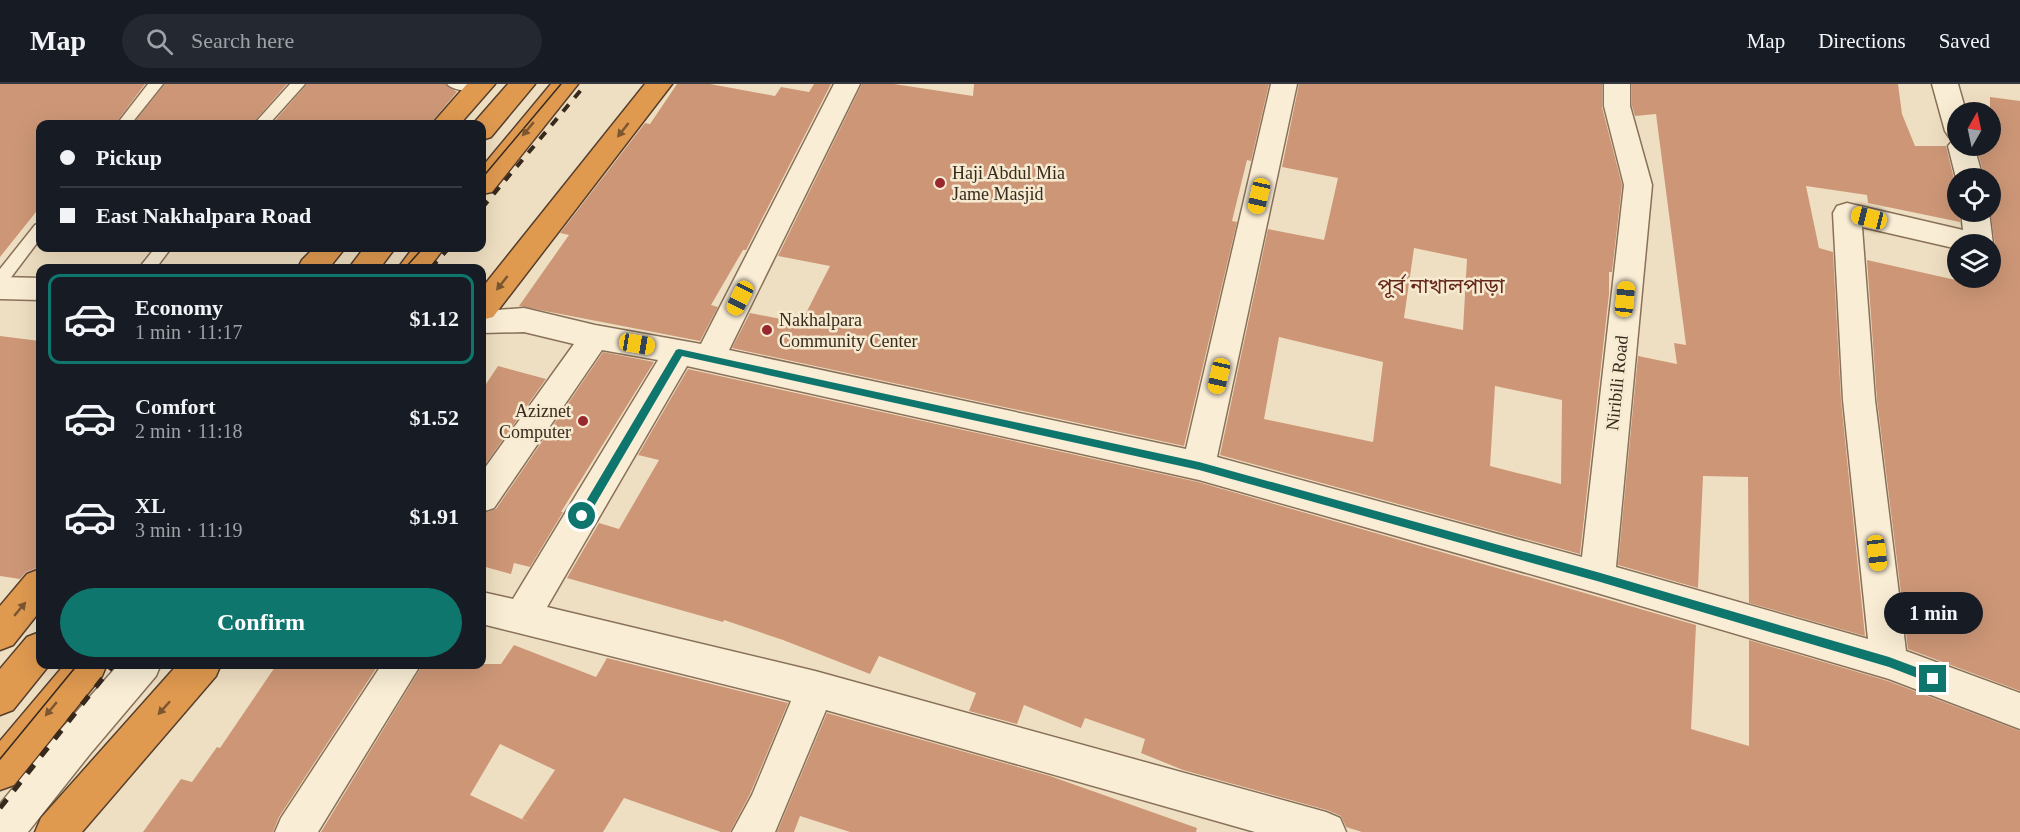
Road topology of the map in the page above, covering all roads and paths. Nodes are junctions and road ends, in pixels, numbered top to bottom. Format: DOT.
graph roads {
  1 [pos="156,84"];
  2 [pos="298,84"];
  3 [pos="454,84"];
  4 [pos="524,84"];
  5 [pos="565,84"];
  6 [pos="659,84"];
  7 [pos="847,84"];
  8 [pos="1284,84"];
  9 [pos="1617,84"];
  10 [pos="1945,84"];
  11 [pos="478,85"];
  12 [pos="1950,102"];
  13 [pos="127,120"];
  14 [pos="265,120"];
  15 [pos="448,120"];
  16 [pos="486,127"];
  17 [pos="486,133"];
  18 [pos="486,180"];
  19 [pos="36,235"];
  20 [pos="1947,237"];
  21 [pos="160,252"];
  22 [pos="327,252"];
  23 [pos="377,252"];
  24 [pos="383,252"];
  25 [pos="426,252"];
  26 [pos="150,264"];
  27 [pos="316,264"];
  28 [pos="367,264"];
  29 [pos="372,264"];
  30 [pos="416,264"];
  31 [pos="0,280"];
  32 [pos="0,288"];
  33 [pos="36,289"];
  34 [pos="486,304"];
  35 [pos="486,322"];
  36 [pos="595,336"];
  37 [pos="694,355"];
  38 [pos="1199,466"];
  39 [pos="486,492"];
  40 [pos="1597,577"];
  41 [pos="36,590"];
  42 [pos="486,609"];
  43 [pos="521,619"];
  44 [pos="0,633"];
  45 [pos="36,644"];
  46 [pos="36,654"];
  47 [pos="1889,662"];
  48 [pos="85,669"];
  49 [pos="139,669"];
  50 [pos="199,669"];
  51 [pos="400,669"];
  52 [pos="0,687"];
  53 [pos="815,689"];
  54 [pos="0,697"];
  55 [pos="2020,711"];
  56 [pos="0,771"];
  57 [pos="3,832"];
  58 [pos="55,832"];
  59 [pos="295,832"];
  60 [pos="752,832"];
  61 [pos="1326,832"];
  1 -- 13 [label="lane"];
  2 -- 14 [label="lane"];
  3 -- 11 [label="lane"];
  4 -- 16 [label="highway"];
  4 -- 17 [label="street"];
  5 -- 18 [label="highway, one-way"];
  6 -- 34 [label="highway, one-way"];
  7 -- 37 [label="street"];
  8 -- 38 [label="street"];
  9 -- 40 [label="street, Niribili Road"];
  10 -- 12 [label="street"];
  11 -- 15 [label="highway"];
  19 -- 31 [label="lane"];
  20 -- 47 [label="street"];
  21 -- 26 [label="lane"];
  22 -- 27 [label="highway"];
  23 -- 28 [label="highway"];
  24 -- 29 [label="street"];
  25 -- 30 [label="highway"];
  32 -- 33 [label="street"];
  35 -- 36 [label="street"];
  36 -- 37 [label="street"];
  36 -- 39 [label="street"];
  37 -- 38 [label="street"];
  37 -- 43 [label="street"];
  38 -- 40 [label="street"];
  40 -- 47 [label="street"];
  44 -- 41 [label="highway, one-way"];
  42 -- 43 [label="street"];
  43 -- 53 [label="street"];
  45 -- 52 [label="street"];
  46 -- 54 [label="highway"];
  47 -- 55 [label="street"];
  48 -- 56 [label="highway, one-way"];
  49 -- 57 [label="street"];
  50 -- 58 [label="highway, one-way"];
  51 -- 59 [label="street"];
  53 -- 60 [label="street"];
  53 -- 61 [label="street"];
}
